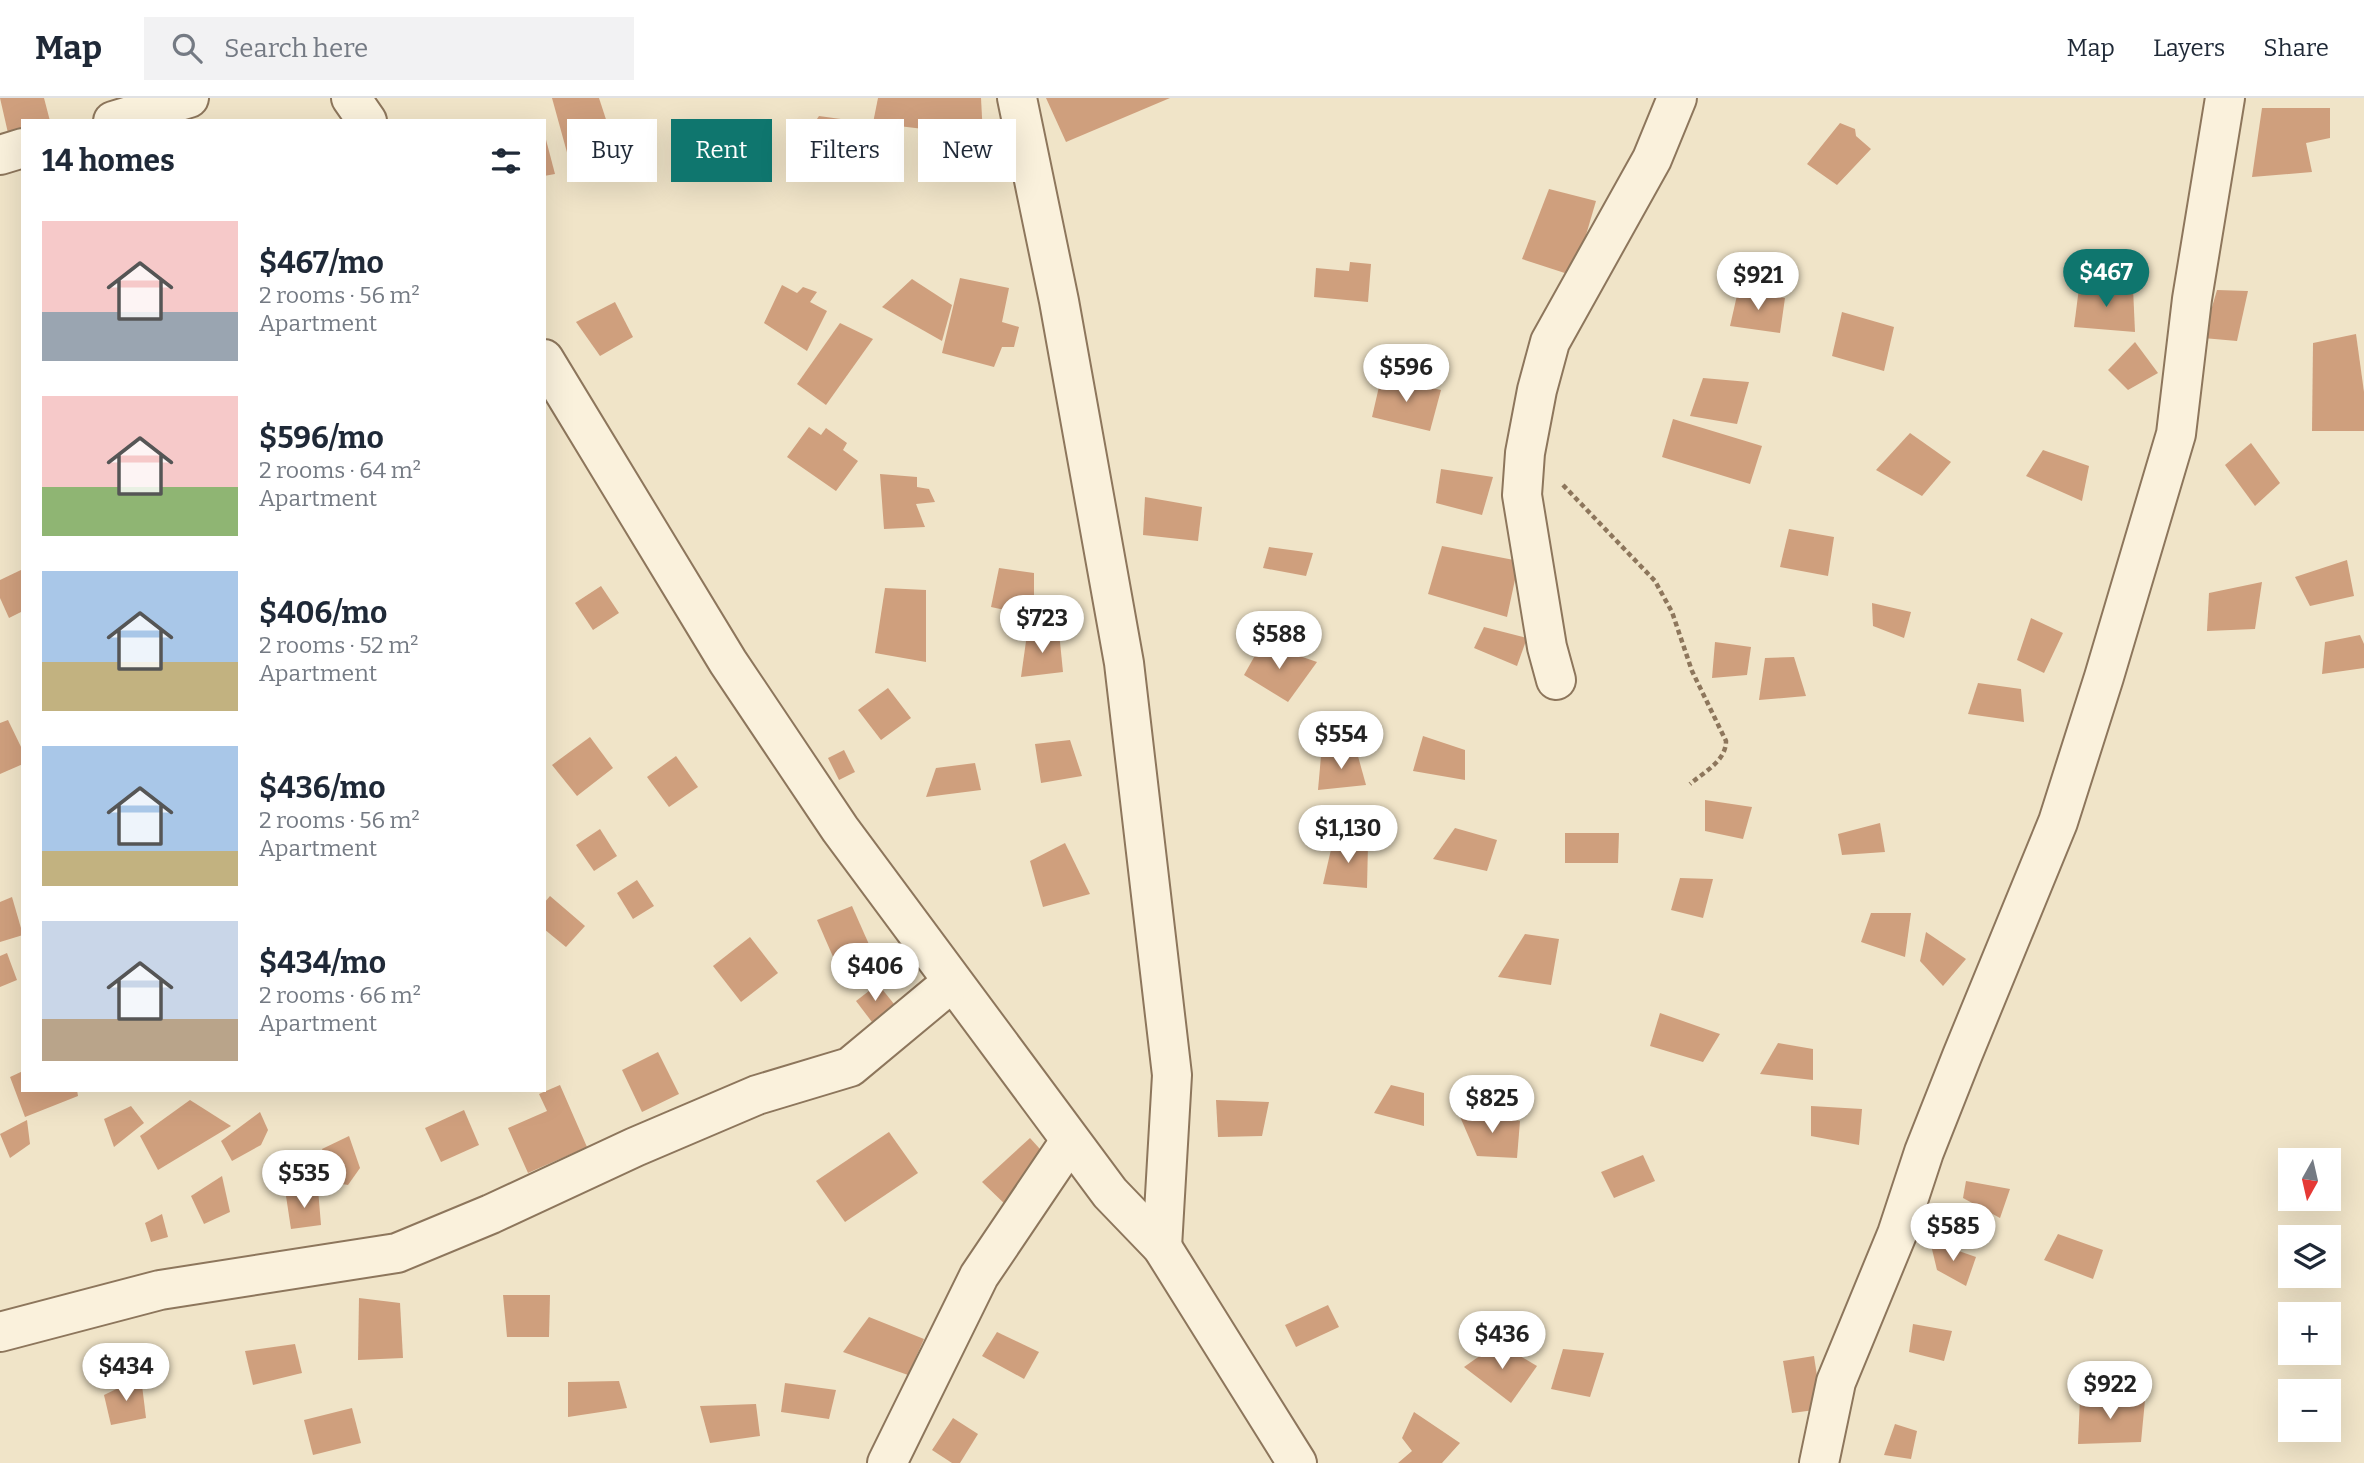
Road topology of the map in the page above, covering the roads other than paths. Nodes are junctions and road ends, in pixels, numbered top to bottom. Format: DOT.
graph roads {
  1 [pos="189,98"];
  2 [pos="351,98"];
  3 [pos="1017,98"];
  4 [pos="1677,98"];
  5 [pos="2225,98"];
  6 [pos="120,119"];
  7 [pos="366,119"];
  8 [pos="21,149"];
  9 [pos="0,155"];
  10 [pos="546,362"];
  11 [pos="1556,680"];
  12 [pos="951,983"];
  13 [pos="1070,1141"];
  14 [pos="1162,1247"];
  15 [pos="0,1332"];
  16 [pos="887,1463"];
  17 [pos="1297,1463"];
  18 [pos="1819,1463"];
  1 -- 6 [label="street"];
  2 -- 7 [label="street"];
  3 -- 14 [label="street"];
  4 -- 11 [label="street"];
  5 -- 18 [label="street"];
  8 -- 9 [label="street"];
  10 -- 12 [label="street"];
  12 -- 13 [label="street"];
  12 -- 15 [label="street"];
  13 -- 14 [label="street"];
  13 -- 16 [label="street"];
  14 -- 17 [label="street"];
}
